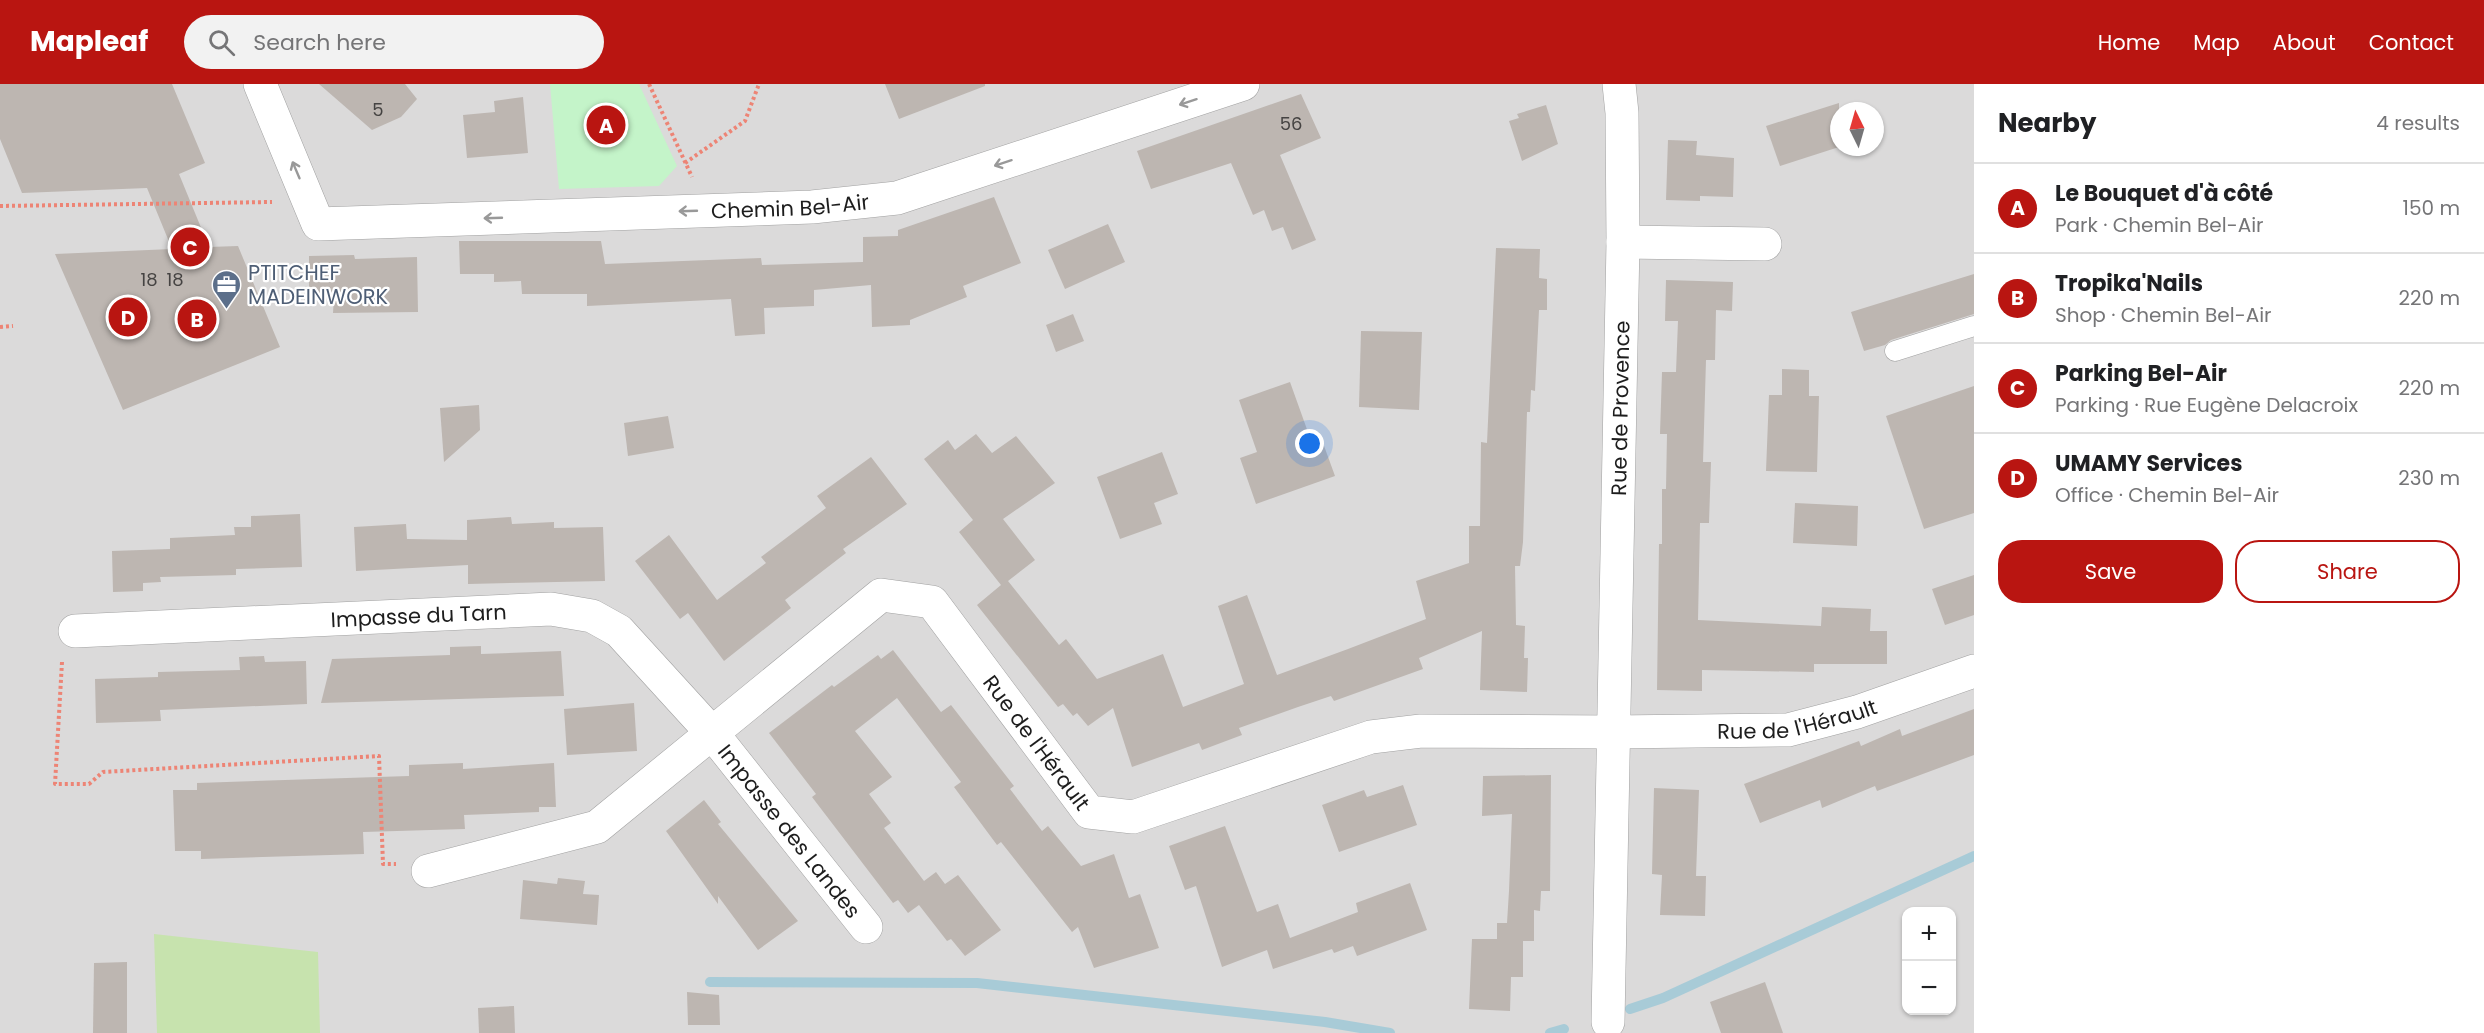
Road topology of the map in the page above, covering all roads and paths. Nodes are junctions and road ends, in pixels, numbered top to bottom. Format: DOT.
graph roads {
  1 [pos="260,84"];
  2 [pos="649,84"];
  3 [pos="759,84"];
  4 [pos="1243,84"];
  5 [pos="1619,84"];
  6 [pos="685,163"];
  7 [pos="0,206"];
  8 [pos="707,210"];
  9 [pos="314,212"];
  10 [pos="1623,242"];
  11 [pos="1765,244"];
  12 [pos="1974,326"];
  13 [pos="0,327"];
  14 [pos="13,327"];
  15 [pos="1895,351"];
  16 [pos="69,643"];
  17 [pos="1974,671"];
  18 [pos="1614,732"];
  19 [pos="712,733"];
  20 [pos="428,871"];
  21 [pos="866,927"];
  22 [pos="1608,1022"];
  9 -- 1 [label="street, one-way"];
  2 -- 6 [label="path"];
  3 -- 6 [label="path"];
  4 -- 8 [label="street, Chemin Bel-Air, one-way"];
  5 -- 10 [label="street, Rue de Provence"];
  6 -- 8 [label="path"];
  7 -- 9 [label="path"];
  8 -- 9 [label="street, Chemin Bel-Air, one-way"];
  10 -- 11 [label="street"];
  10 -- 18 [label="street, Rue de Provence"];
  12 -- 15 [label="lane"];
  13 -- 14 [label="path"];
  16 -- 19 [label="street, Impasse du Tarn"];
  16 -- 20 [label="path"];
  17 -- 18 [label="street, Rue de l'Hérault"];
  18 -- 19 [label="street, Rue de l'Hérault"];
  18 -- 22 [label="street"];
  19 -- 20 [label="street, Rue de l'Hérault"];
  19 -- 21 [label="street, Impasse des Landes"];
}
